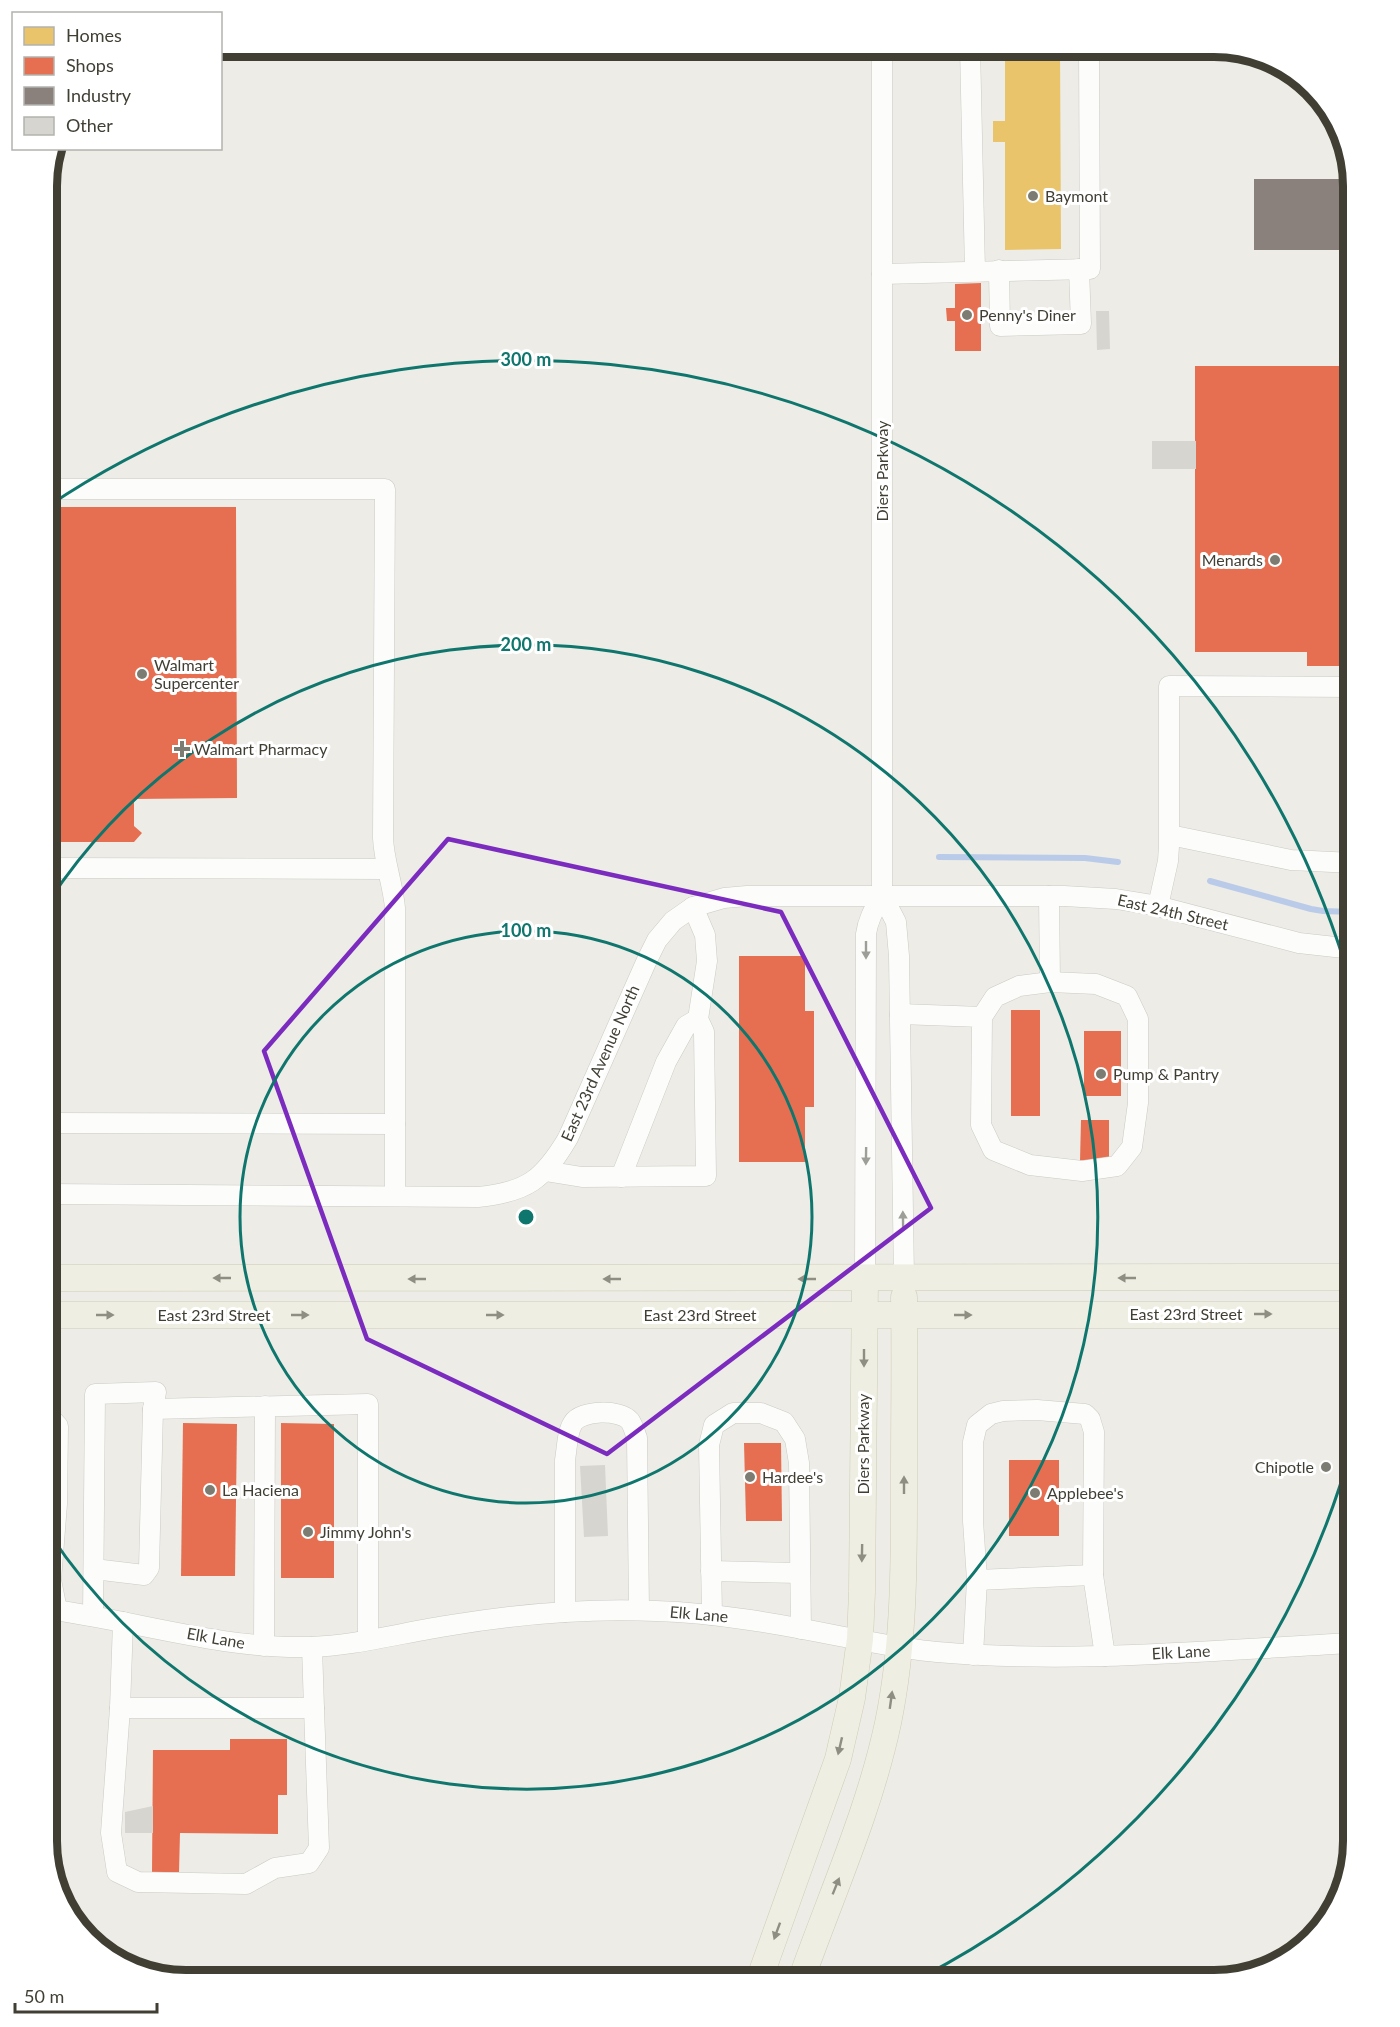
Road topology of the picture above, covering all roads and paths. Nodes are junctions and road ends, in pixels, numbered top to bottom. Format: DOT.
graph roads {
  1 [pos="882,57"];
  2 [pos="970,57"];
  3 [pos="1089,57"];
  4 [pos="1079,269"];
  5 [pos="999,270"];
  6 [pos="975,271"];
  7 [pos="882,274"];
  8 [pos="57,489"];
  9 [pos="1343,687"];
  10 [pos="1170,835"];
  11 [pos="1343,863"];
  12 [pos="57,868"];
  13 [pos="386,869"];
  14 [pos="882,895"];
  15 [pos="1049,896"];
  16 [pos="1158,906"];
  17 [pos="693,907"];
  18 [pos="1343,948"];
  19 [pos="1050,982"];
  20 [pos="900,1014"];
  21 [pos="982,1017"];
  22 [pos="698,1018"];
  23 [pos="57,1123"];
  24 [pos="395,1124"];
  25 [pos="545,1171"];
  26 [pos="621,1177"];
  27 [pos="57,1194"];
  28 [pos="395,1196"];
  29 [pos="1343,1277"];
  30 [pos="57,1278"];
  31 [pos="904,1278"];
  32 [pos="865,1279"];
  33 [pos="57,1315"];
  34 [pos="864,1315"];
  35 [pos="904,1315"];
  36 [pos="1343,1315"];
  37 [pos="265,1406"];
  38 [pos="153,1409"];
  39 [pos="57,1425"];
  40 [pos="57,1504"];
  41 [pos="94,1569"];
  42 [pos="711,1571"];
  43 [pos="800,1573"];
  44 [pos="1093,1575"];
  45 [pos="977,1580"];
  46 [pos="57,1610"];
  47 [pos="639,1610"];
  48 [pos="565,1612"];
  49 [pos="712,1615"];
  50 [pos="93,1616"];
  51 [pos="123,1622"];
  52 [pos="801,1629"];
  53 [pos="860,1639"];
  54 [pos="368,1640"];
  55 [pos="1343,1644"];
  56 [pos="264,1646"];
  57 [pos="312,1647"];
  58 [pos="899,1648"];
  59 [pos="973,1654"];
  60 [pos="1104,1656"];
  61 [pos="120,1708"];
  62 [pos="314,1708"];
  63 [pos="763,1970"];
  64 [pos="805,1970"];
  1 -- 7 [label="street, Diers Parkway"];
  2 -- 6 [label="street"];
  3 -- 4 [label="street"];
  4 -- 5 [label="street"];
  4 -- 5 [label="street"];
  5 -- 6 [label="street"];
  6 -- 7 [label="street"];
  7 -- 14 [label="street, Diers Parkway"];
  8 -- 13 [label="street"];
  9 -- 10 [label="street"];
  10 -- 11 [label="street"];
  10 -- 16 [label="street"];
  12 -- 13 [label="street"];
  13 -- 24 [label="street"];
  14 -- 15 [label="street, East 24th Street"];
  14 -- 17 [label="street, East 23rd Avenue North"];
  14 -- 20 [label="street, Diers Parkway"];
  14 -- 32 [label="street, Diers Parkway, one-way"];
  15 -- 16 [label="street, East 24th Street"];
  15 -- 19 [label="street"];
  16 -- 18 [label="street, East 24th Street"];
  17 -- 22 [label="street"];
  17 -- 25 [label="street, East 23rd Avenue North"];
  19 -- 21 [label="street"];
  19 -- 21 [label="street"];
  20 -- 21 [label="street"];
  31 -- 20 [label="street, Diers Parkway, one-way"];
  22 -- 26 [label="street"];
  22 -- 26 [label="street"];
  23 -- 24 [label="street"];
  24 -- 28 [label="street"];
  25 -- 26 [label="street"];
  25 -- 28 [label="street, East 23rd Avenue North"];
  27 -- 28 [label="street, East 23rd Avenue North"];
  29 -- 31 [label="main road, one-way"];
  32 -- 30 [label="main road, one-way"];
  31 -- 32 [label="main road"];
  31 -- 35 [label="main road, Diers Parkway"];
  32 -- 34 [label="main road, Diers Parkway"];
  33 -- 34 [label="main road, East 23rd Street, one-way"];
  34 -- 35 [label="main road, East 23rd Street"];
  34 -- 53 [label="main road, Diers Parkway, one-way"];
  35 -- 36 [label="main road, East 23rd Street, one-way"];
  58 -- 35 [label="main road, Diers Parkway, one-way"];
  37 -- 38 [label="street"];
  37 -- 54 [label="street"];
  37 -- 56 [label="street"];
  38 -- 41 [label="street"];
  38 -- 41 [label="street"];
  39 -- 40 [label="street"];
  41 -- 50 [label="street"];
  42 -- 43 [label="street"];
  42 -- 43 [label="street"];
  42 -- 49 [label="street"];
  43 -- 52 [label="street"];
  44 -- 45 [label="street"];
  44 -- 45 [label="street"];
  44 -- 60 [label="street"];
  45 -- 59 [label="street"];
  46 -- 50 [label="street, Elk Lane"];
  47 -- 48 [label="street, Elk Lane"];
  47 -- 48 [label="street"];
  47 -- 49 [label="street, Elk Lane"];
  48 -- 54 [label="street, Elk Lane"];
  49 -- 52 [label="street, Elk Lane"];
  50 -- 51 [label="street, Elk Lane"];
  51 -- 56 [label="street, Elk Lane"];
  51 -- 61 [label="street"];
  52 -- 53 [label="street, Elk Lane"];
  53 -- 58 [label="street, Elk Lane"];
  53 -- 63 [label="main road, Diers Parkway, one-way"];
  54 -- 57 [label="street, Elk Lane"];
  55 -- 60 [label="street, Elk Lane"];
  56 -- 57 [label="street, Elk Lane"];
  57 -- 62 [label="street"];
  58 -- 59 [label="street, Elk Lane"];
  64 -- 58 [label="main road, Diers Parkway, one-way"];
  59 -- 60 [label="street, Elk Lane"];
  61 -- 62 [label="street"];
  61 -- 62 [label="street"];
}
